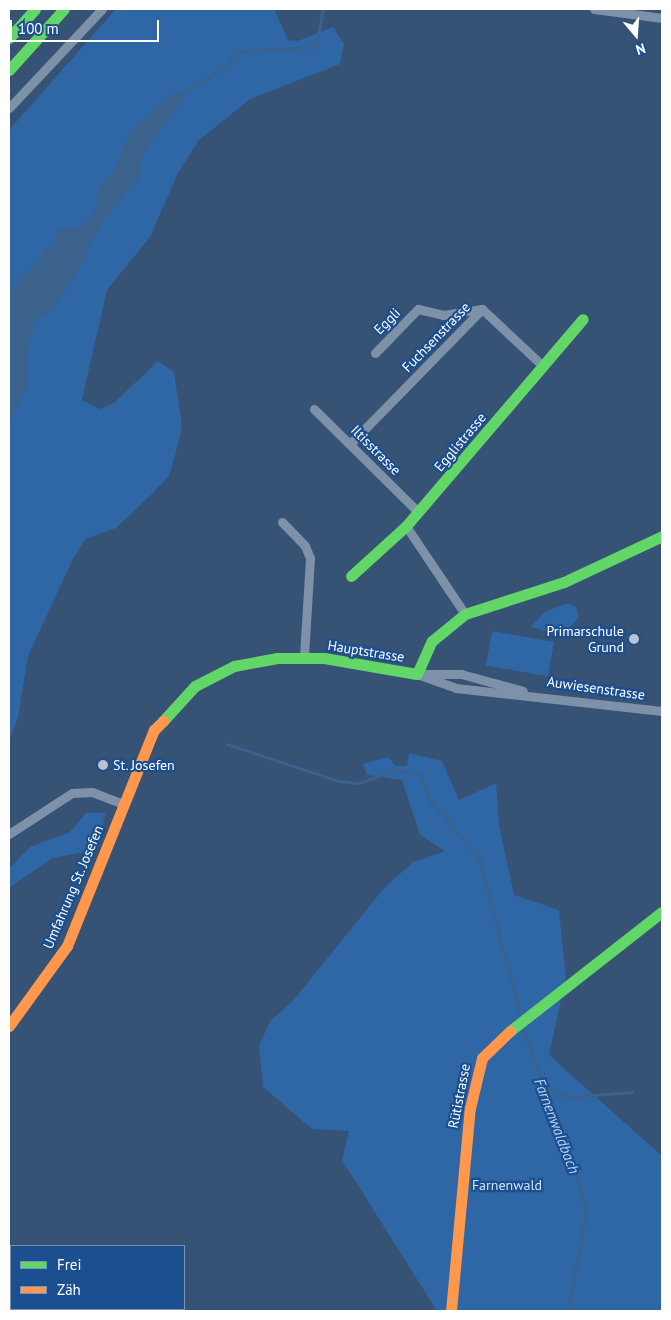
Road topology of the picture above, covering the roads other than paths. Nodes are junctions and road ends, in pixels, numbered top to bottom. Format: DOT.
graph roads {
  1 [pos="35,9"];
  2 [pos="64,9"];
  3 [pos="102,9"];
  4 [pos="594,9"];
  5 [pos="662,18"];
  6 [pos="9,38"];
  7 [pos="9,70"];
  8 [pos="9,108"];
  9 [pos="482,309"];
  10 [pos="582,319"];
  11 [pos="375,353"];
  12 [pos="544,366"];
  13 [pos="314,408"];
  14 [pos="350,444"];
  15 [pos="418,512"];
  16 [pos="282,522"];
  17 [pos="406,526"];
  18 [pos="662,536"];
  19 [pos="352,576"];
  20 [pos="465,614"];
  21 [pos="304,657"];
  22 [pos="417,674"];
  23 [pos="525,692"];
  24 [pos="662,710"];
  25 [pos="123,804"];
  26 [pos="9,834"];
  27 [pos="662,912"];
  28 [pos="9,1026"];
  29 [pos="451,1311"];
  1 -- 6 [label="main road"];
  2 -- 7 [label="main road"];
  3 -- 8 [label="street"];
  4 -- 5 [label="street"];
  9 -- 11 [label="street, Eggli"];
  9 -- 12 [label="street, Fuchsenstrasse"];
  9 -- 14 [label="street, Fuchsenstrasse"];
  10 -- 12 [label="main road, Egglistrasse"];
  12 -- 15 [label="main road, Egglistrasse"];
  13 -- 14 [label="street, Iltisstrasse"];
  14 -- 15 [label="street, Iltisstrasse"];
  15 -- 17 [label="main road, Egglistrasse"];
  16 -- 21 [label="street"];
  17 -- 19 [label="main road, Egglistrasse"];
  17 -- 20 [label="street"];
  18 -- 20 [label="main road, Hauptstrasse"];
  20 -- 22 [label="main road, Hauptstrasse"];
  21 -- 22 [label="main road, Hauptstrasse"];
  21 -- 25 [label="main road, Hauptstrasse"];
  22 -- 23 [label="street, Auwiesenstrasse"];
  22 -- 23 [label="street, Auwiesenstrasse"];
  23 -- 24 [label="street, Auwiesenstrasse"];
  25 -- 26 [label="street"];
  25 -- 28 [label="main road, Umfahrung St. Josefen"];
  27 -- 29 [label="main road, Rütistrasse"];
}
